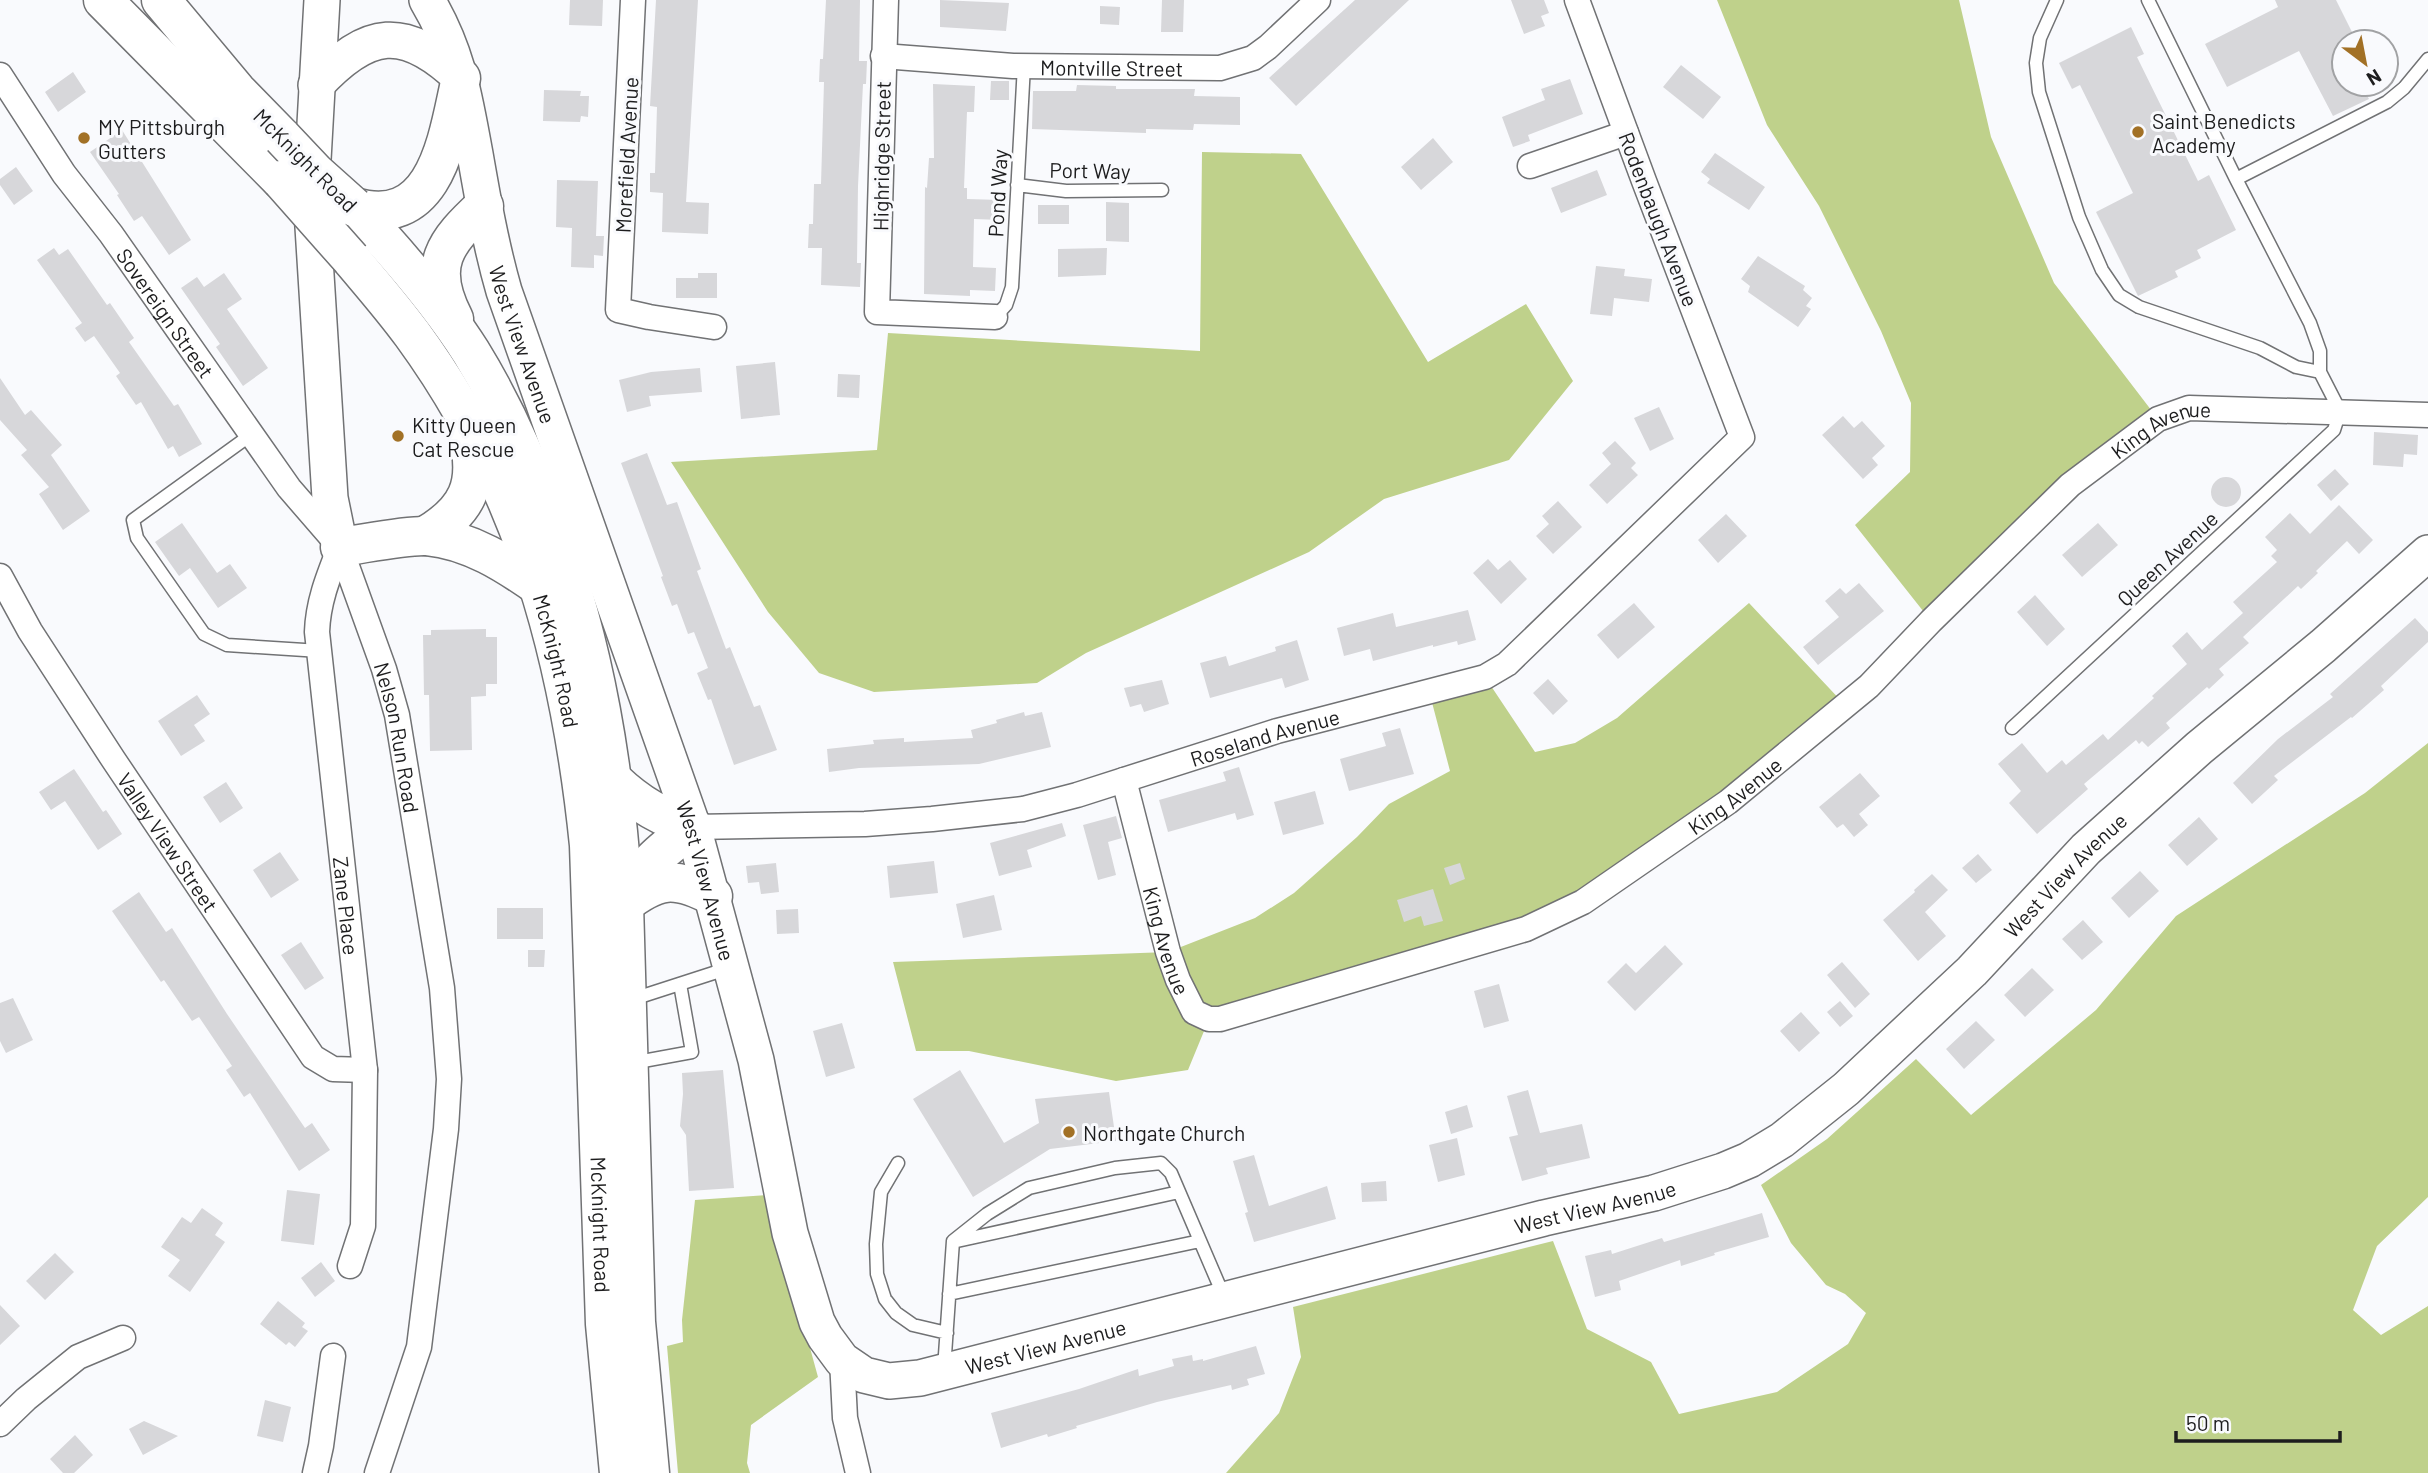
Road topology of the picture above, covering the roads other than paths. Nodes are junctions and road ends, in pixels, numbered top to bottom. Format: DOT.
graph roads {
  1 [pos="103,0"];
  2 [pos="147,0"];
  3 [pos="161,0"];
  4 [pos="322,0"];
  5 [pos="427,0"];
  6 [pos="633,0"];
  7 [pos="886,0"];
  8 [pos="1318,0"];
  9 [pos="1577,0"];
  10 [pos="2057,0"];
  11 [pos="2148,0"];
  12 [pos="883,56"];
  13 [pos="2428,59"];
  14 [pos="1024,65"];
  15 [pos="0,75"];
  16 [pos="461,78"];
  17 [pos="316,85"];
  18 [pos="237,90"];
  19 [pos="1626,134"];
  20 [pos="1530,166"];
  21 [pos="2236,179"];
  22 [pos="1017,185"];
  23 [pos="1163,190"];
  24 [pos="484,206"];
  25 [pos="355,207"];
  26 [pos="995,317"];
  27 [pos="714,327"];
  28 [pos="471,352"];
  29 [pos="2320,372"];
  30 [pos="2340,411"];
  31 [pos="463,415"];
  32 [pos="2428,415"];
  33 [pos="252,434"];
  34 [pos="1742,437"];
  35 [pos="425,536"];
  36 [pos="340,547"];
  37 [pos="2428,553"];
  38 [pos="0,576"];
  39 [pos="541,588"];
  40 [pos="320,651"];
  41 [pos="2012,728"];
  42 [pos="1124,780"];
  43 [pos="614,781"];
  44 [pos="694,827"];
  45 [pos="713,895"];
  46 [pos="624,904"];
  47 [pos="732,967"];
  48 [pos="681,984"];
  49 [pos="626,1002"];
  50 [pos="628,1064"];
  51 [pos="365,1070"];
  52 [pos="898,1163"];
  53 [pos="1180,1192"];
  54 [pos="953,1241"];
  55 [pos="1200,1241"];
  56 [pos="350,1266"];
  57 [pos="949,1294"];
  58 [pos="1225,1299"];
  59 [pos="947,1333"];
  60 [pos="123,1338"];
  61 [pos="333,1356"];
  62 [pos="842,1360"];
  63 [pos="944,1371"];
  64 [pos="0,1424"];
  65 [pos="315,1473"];
  66 [pos="377,1473"];
  67 [pos="619,1473"];
  68 [pos="650,1473"];
  69 [pos="858,1473"];
  1 -- 31 [label="highway, McKnight Road, bridge"];
  2 -- 18 [label="street, McKnight Road"];
  3 -- 18 [label="highway"];
  4 -- 17 [label="street, Nelson Run Road"];
  5 -- 16 [label="street, West View Avenue"];
  6 -- 27 [label="street, Morefield Avenue"];
  7 -- 12 [label="street, Highridge Street"];
  8 -- 14 [label="street, Montville Street"];
  9 -- 19 [label="street, Rodenbaugh Avenue"];
  10 -- 29 [label="lane"];
  11 -- 21 [label="lane"];
  12 -- 14 [label="street, Montville Street"];
  12 -- 26 [label="street, Highridge Street"];
  13 -- 21 [label="lane"];
  14 -- 22 [label="lane, Pond Way"];
  15 -- 33 [label="street, Sovereign Street"];
  16 -- 17 [label="street"];
  16 -- 24 [label="street, West View Avenue"];
  16 -- 25 [label="highway"];
  17 -- 36 [label="street, Nelson Run Road"];
  18 -- 25 [label="highway, McKnight Road, bridge"];
  19 -- 20 [label="street"];
  19 -- 34 [label="street, Rodenbaugh Avenue"];
  21 -- 29 [label="lane"];
  22 -- 23 [label="lane, Port Way"];
  22 -- 26 [label="lane, Pond Way"];
  24 -- 28 [label="highway"];
  24 -- 44 [label="street, West View Avenue"];
  25 -- 28 [label="highway, McKnight Road"];
  28 -- 43 [label="highway, McKnight Road"];
  29 -- 30 [label="lane"];
  30 -- 32 [label="street, King Avenue"];
  30 -- 41 [label="lane, Queen Avenue"];
  30 -- 42 [label="street, King Avenue"];
  31 -- 35 [label="highway"];
  31 -- 39 [label="highway, McKnight Road"];
  33 -- 36 [label="street, Sovereign Street"];
  33 -- 40 [label="lane"];
  34 -- 42 [label="street, Roseland Avenue"];
  35 -- 36 [label="highway"];
  35 -- 39 [label="highway"];
  36 -- 40 [label="street, Zane Place"];
  36 -- 66 [label="street, Nelson Run Road"];
  37 -- 58 [label="street, West View Avenue"];
  38 -- 51 [label="street, Valley View Street"];
  39 -- 67 [label="highway, McKnight Road"];
  40 -- 51 [label="street, Zane Place"];
  42 -- 44 [label="street, Roseland Avenue"];
  43 -- 44 [label="highway"];
  43 -- 46 [label="highway, McKnight Road"];
  44 -- 45 [label="street, West View Avenue"];
  44 -- 46 [label="highway"];
  45 -- 46 [label="highway"];
  45 -- 47 [label="street, West View Avenue"];
  46 -- 49 [label="highway, McKnight Road"];
  47 -- 48 [label="lane"];
  47 -- 62 [label="street, West View Avenue"];
  48 -- 49 [label="lane"];
  48 -- 50 [label="lane"];
  49 -- 50 [label="highway, McKnight Road"];
  50 -- 68 [label="highway, McKnight Road"];
  51 -- 56 [label="street, Zane Place"];
  52 -- 59 [label="lane"];
  53 -- 54 [label="lane"];
  53 -- 54 [label="lane"];
  53 -- 55 [label="lane"];
  54 -- 57 [label="lane"];
  55 -- 57 [label="lane"];
  55 -- 58 [label="lane"];
  57 -- 59 [label="lane"];
  58 -- 63 [label="street, West View Avenue"];
  59 -- 63 [label="lane"];
  60 -- 64 [label="street"];
  61 -- 65 [label="street"];
  62 -- 63 [label="street, West View Avenue"];
  62 -- 69 [label="street"];
}
